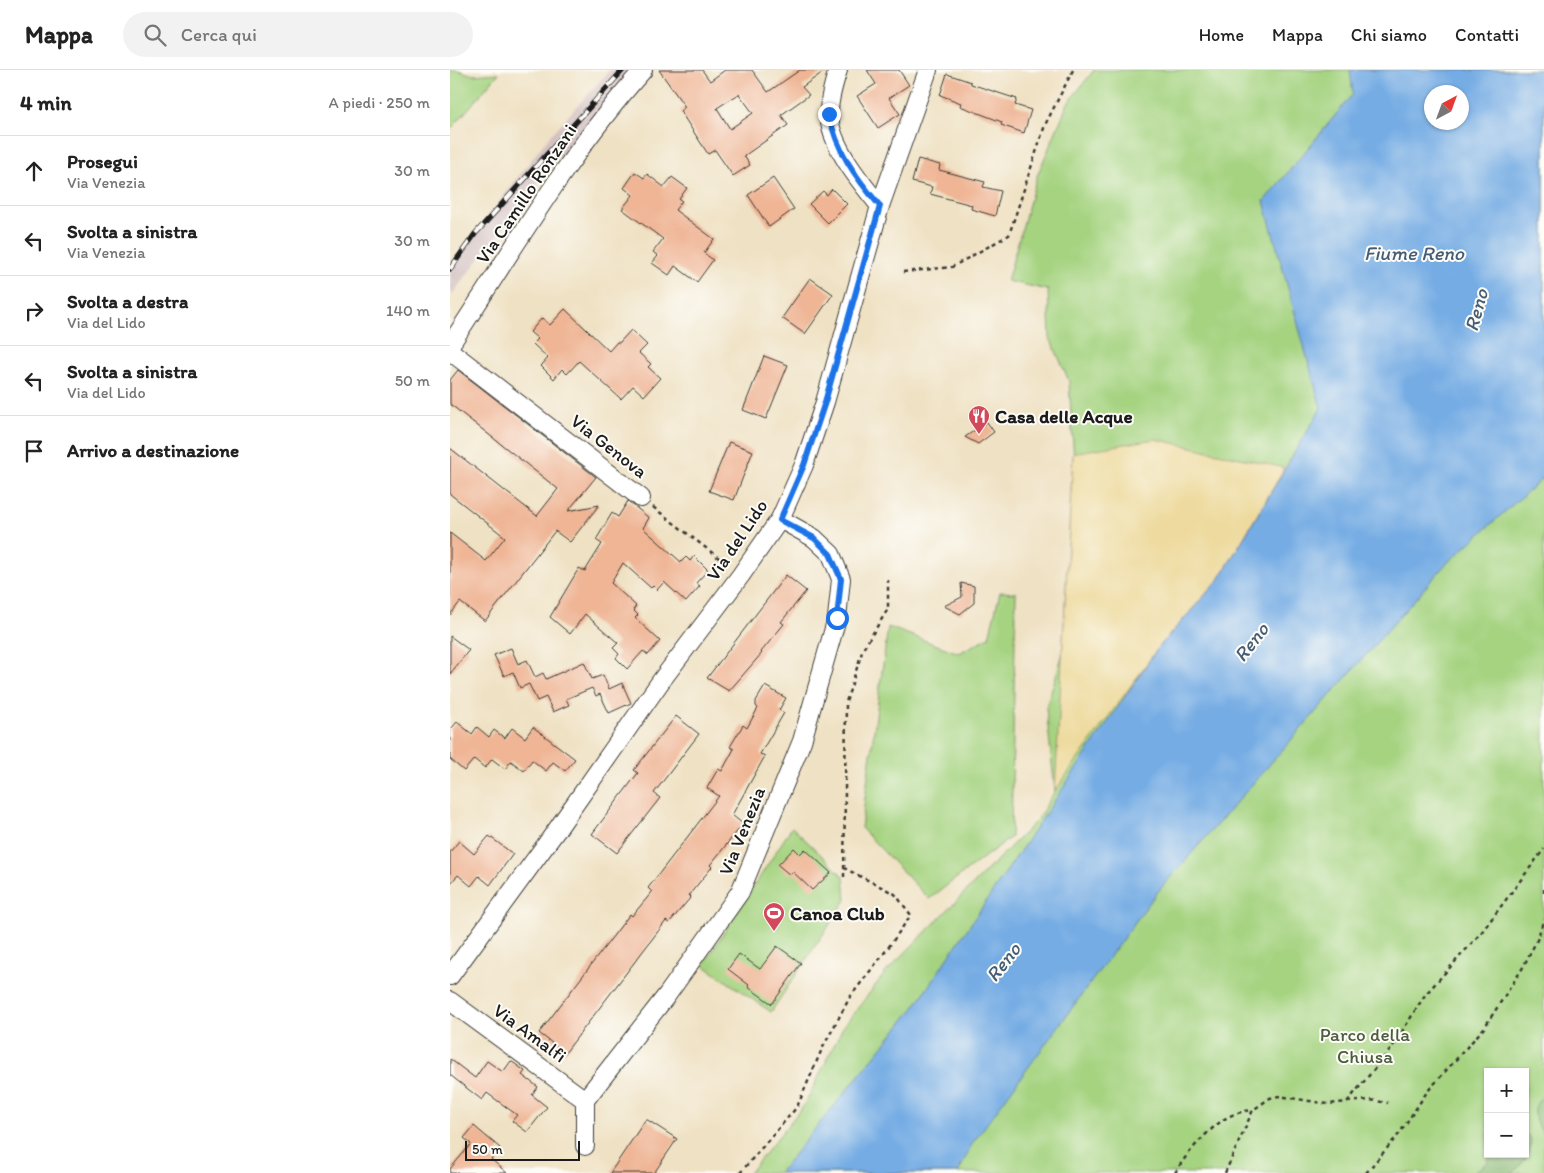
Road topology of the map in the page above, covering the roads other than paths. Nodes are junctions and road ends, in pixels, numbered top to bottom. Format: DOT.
graph roads {
  1 [pos="643,70"];
  2 [pos="838,70"];
  3 [pos="928,70"];
  4 [pos="880,206"];
  5 [pos="450,345"];
  6 [pos="450,351"];
  7 [pos="641,498"];
  8 [pos="780,520"];
  9 [pos="450,976"];
  10 [pos="450,1001"];
  11 [pos="585,1100"];
  12 [pos="585,1146"];
  1 -- 5 [label="street, Via Camillo Ronzani"];
  2 -- 4 [label="street"];
  3 -- 4 [label="street, Via del Lido"];
  4 -- 8 [label="street, Via del Lido"];
  6 -- 7 [label="street, Via Genova"];
  8 -- 9 [label="street, Via del Lido"];
  8 -- 11 [label="street, Via Venezia"];
  10 -- 11 [label="street, Via Amalfi"];
  11 -- 12 [label="street"];
}
